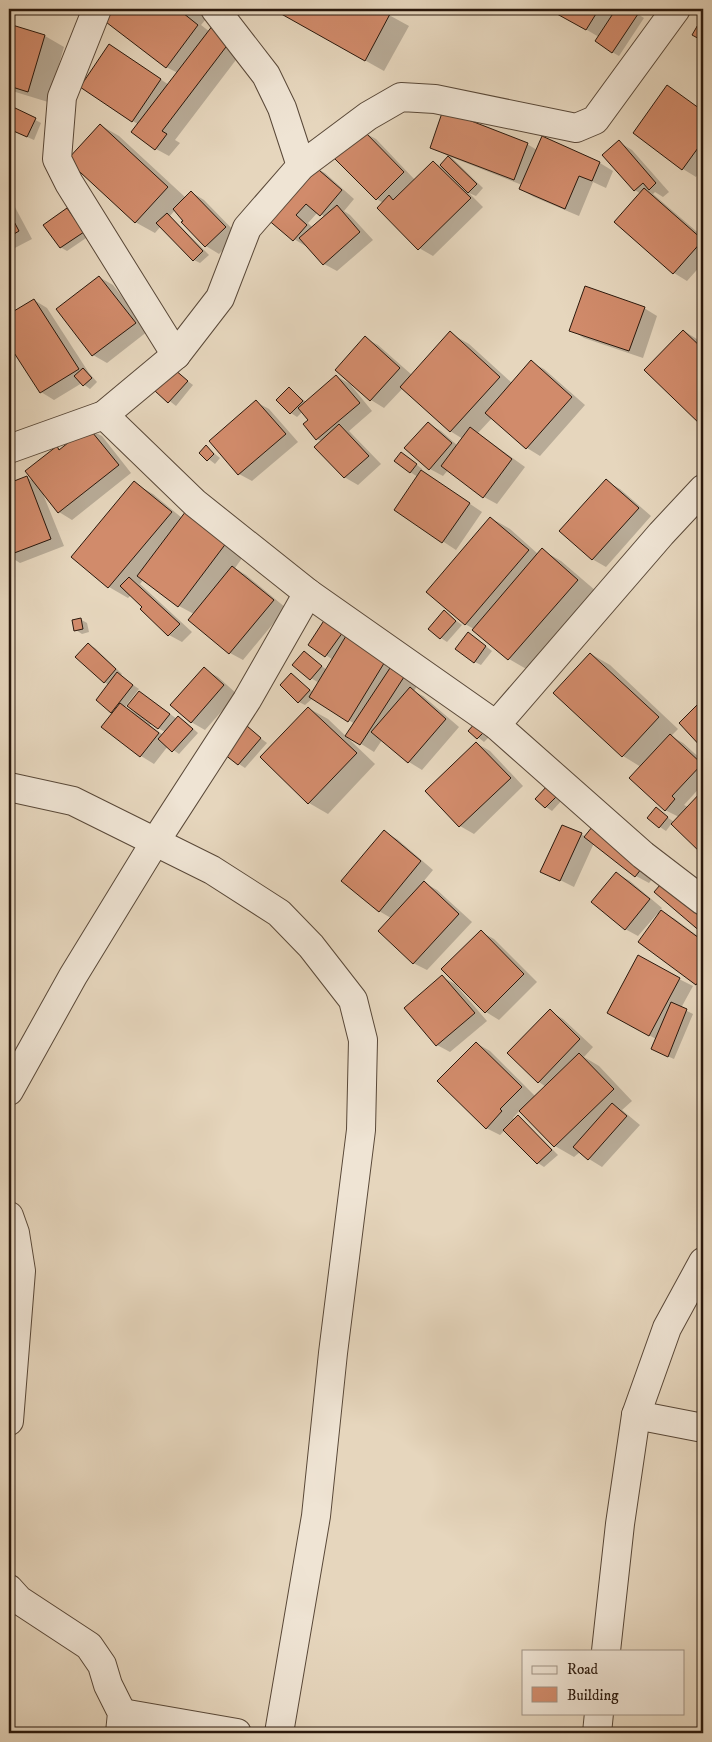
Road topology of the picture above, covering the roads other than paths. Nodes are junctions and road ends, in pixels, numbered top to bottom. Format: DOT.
graph roads {
  1 [pos="97,9"];
  2 [pos="215,9"];
  3 [pos="676,9"];
  4 [pos="301,166"];
  5 [pos="176,354"];
  6 [pos="104,415"];
  7 [pos="9,450"];
  8 [pos="703,489"];
  9 [pos="308,593"];
  10 [pos="496,725"];
  11 [pos="9,787"];
  12 [pos="155,842"];
  13 [pos="703,901"];
  14 [pos="9,1091"];
  15 [pos="9,1216"];
  16 [pos="703,1262"];
  17 [pos="636,1415"];
  18 [pos="9,1421"];
  19 [pos="703,1428"];
  20 [pos="9,1589"];
  21 [pos="606,1650"];
  22 [pos="599,1714"];
  23 [pos="121,1723"];
  24 [pos="237,1733"];
  25 [pos="279,1733"];
  26 [pos="597,1733"];
  1 -- 5 [label="street"];
  2 -- 4 [label="street"];
  3 -- 4 [label="street"];
  4 -- 5 [label="street"];
  5 -- 6 [label="street"];
  6 -- 7 [label="street"];
  6 -- 9 [label="street"];
  8 -- 10 [label="street"];
  9 -- 10 [label="street"];
  9 -- 12 [label="street"];
  10 -- 13 [label="street"];
  11 -- 12 [label="street"];
  12 -- 14 [label="street"];
  12 -- 25 [label="street"];
  15 -- 18 [label="street"];
  16 -- 17 [label="street"];
  17 -- 19 [label="street"];
  17 -- 21 [label="street"];
  20 -- 23 [label="street"];
  22 -- 26 [label="street"];
  23 -- 24 [label="street"];
}
